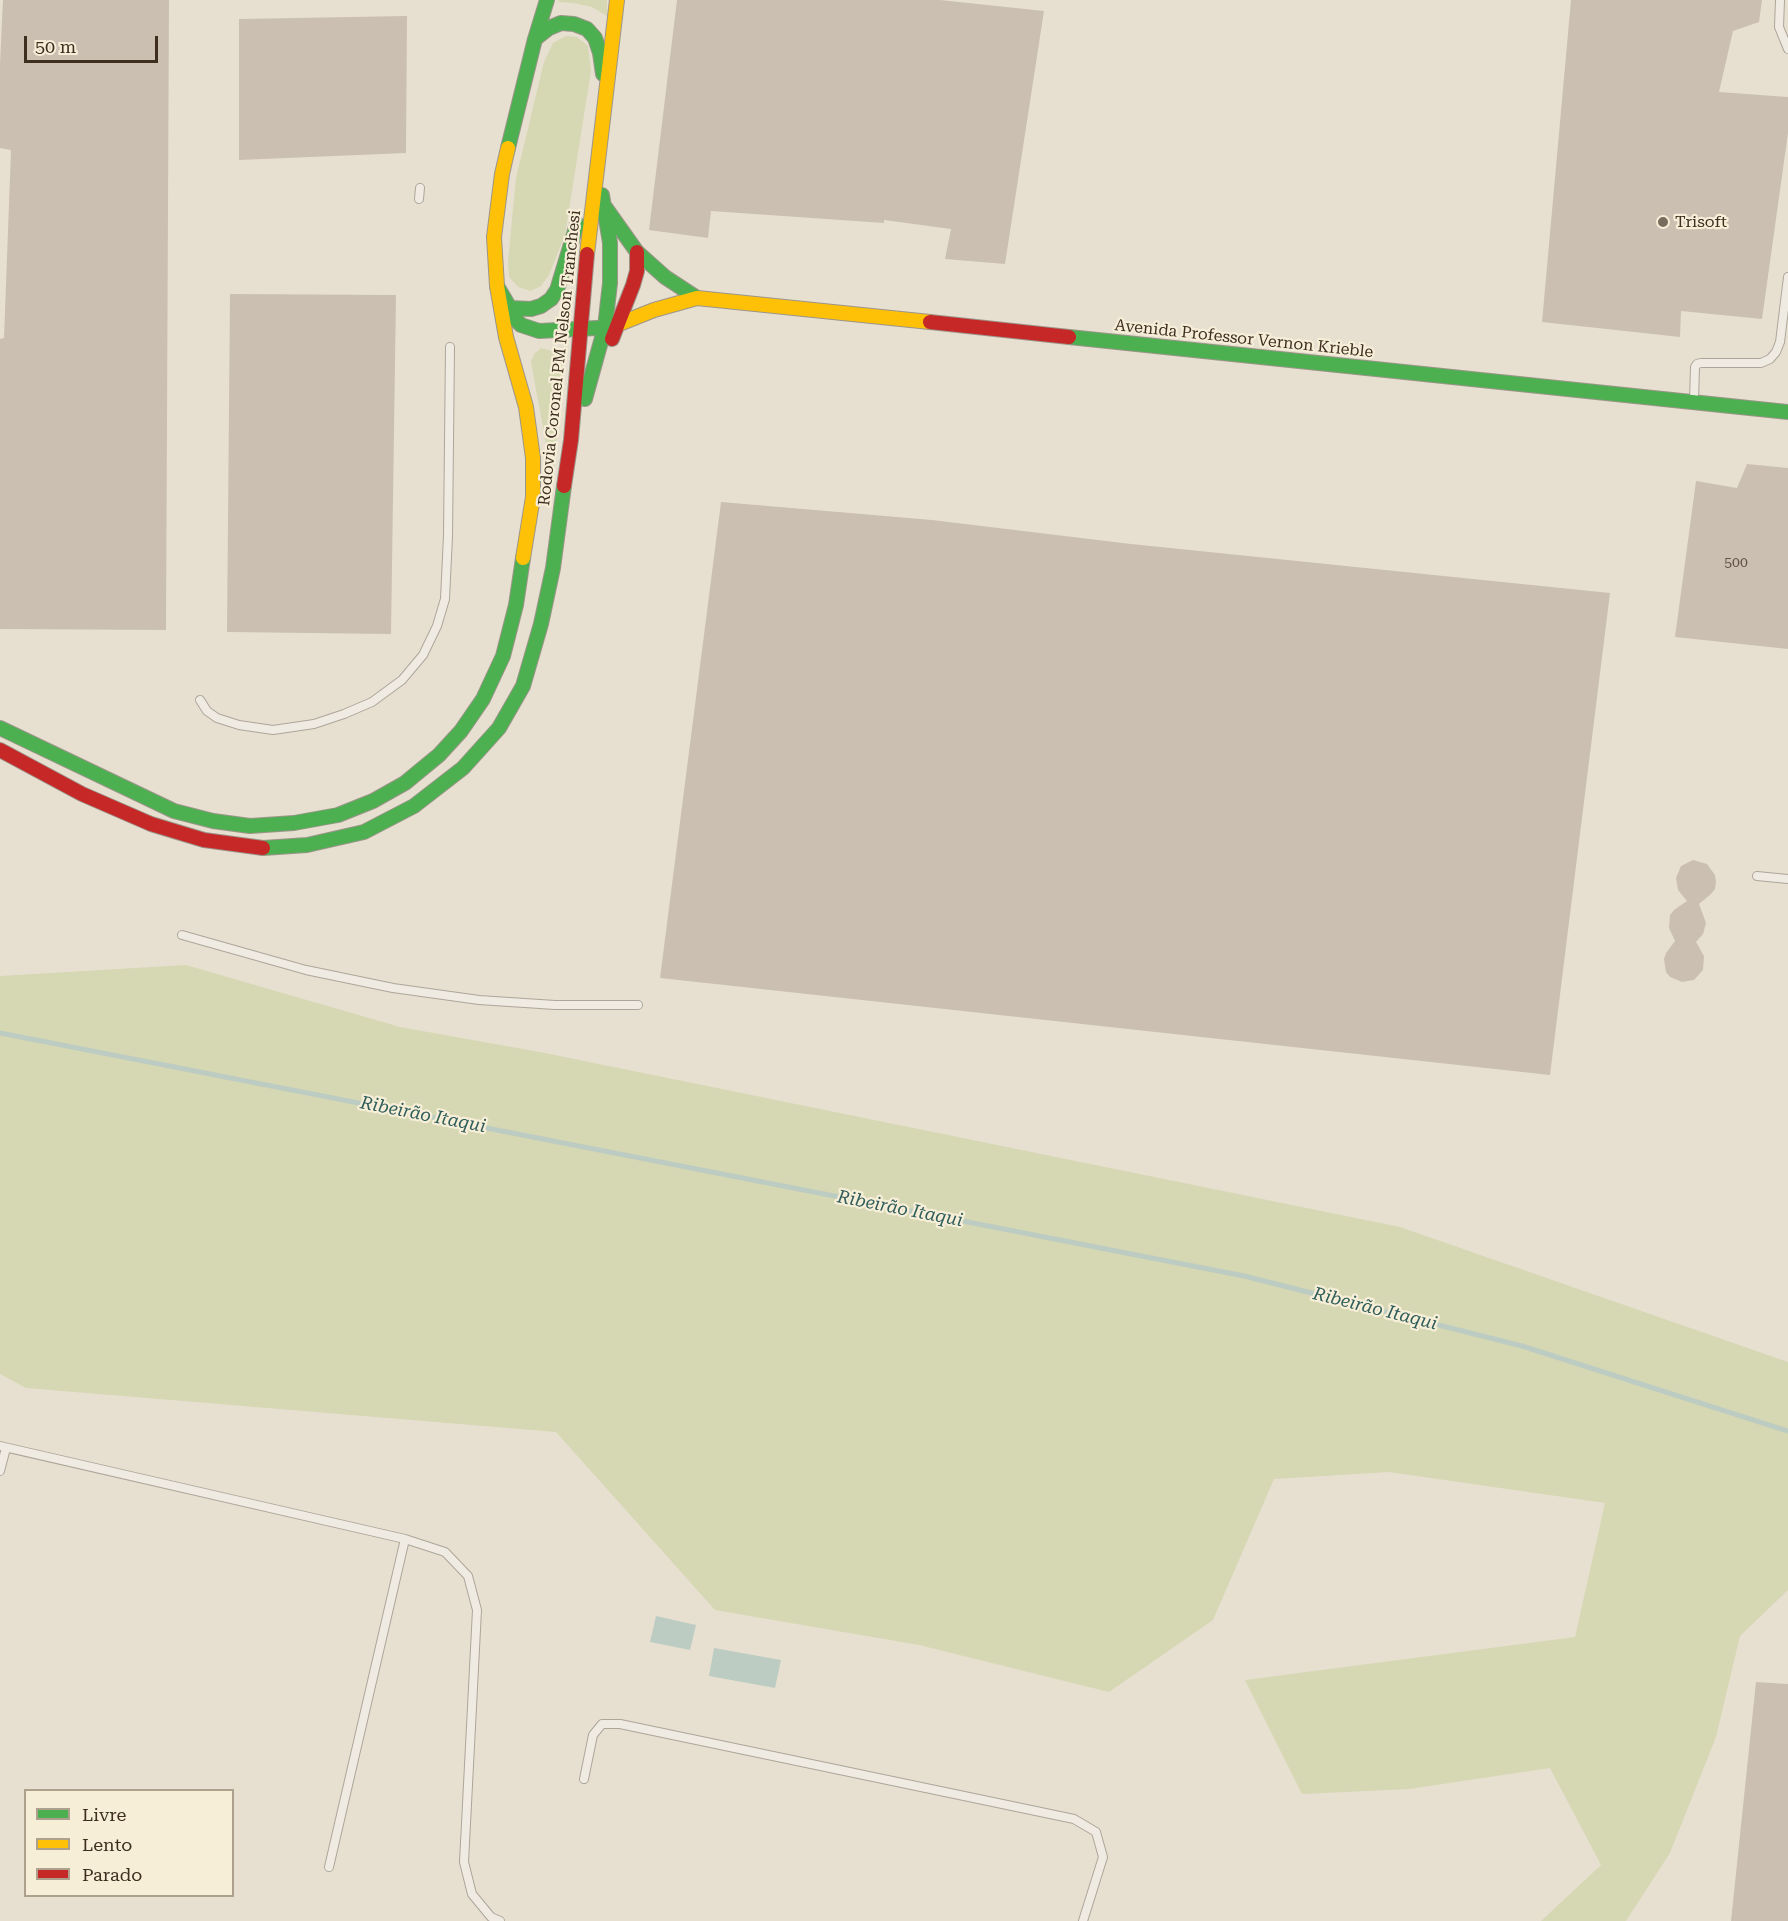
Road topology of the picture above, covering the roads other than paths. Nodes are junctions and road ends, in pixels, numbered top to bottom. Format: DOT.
graph roads {
  1 [pos="547,0"];
  2 [pos="617,0"];
  3 [pos="1780,0"];
  4 [pos="535,39"];
  5 [pos="1788,49"];
  6 [pos="605,90"];
  7 [pos="597,159"];
  8 [pos="420,188"];
  9 [pos="419,199"];
  10 [pos="604,206"];
  11 [pos="637,252"];
  12 [pos="1788,278"];
  13 [pos="497,286"];
  14 [pos="697,298"];
  15 [pos="510,308"];
  16 [pos="612,325"];
  17 [pos="579,330"];
  18 [pos="450,347"];
  19 [pos="1694,402"];
  20 [pos="1788,412"];
  21 [pos="571,440"];
  22 [pos="200,700"];
  23 [pos="0,728"];
  24 [pos="0,750"];
  25 [pos="136,778"];
  26 [pos="213,821"];
  27 [pos="1757,876"];
  28 [pos="1788,879"];
  29 [pos="182,934"];
  30 [pos="638,1005"];
  31 [pos="3,1447"];
  32 [pos="0,1471"];
  33 [pos="405,1539"];
  34 [pos="584,1779"];
  35 [pos="329,1867"];
  36 [pos="500,1921"];
  37 [pos="1083,1921"];
  1 -- 4 [label="main road, Rodovia Coronel PM Nelson Tranchesi"];
  2 -- 6 [label="main road, Rodovia Coronel PM Nelson Tranchesi"];
  3 -- 5 [label="lane"];
  4 -- 6 [label="main road"];
  4 -- 13 [label="main road, Rodovia Coronel PM Nelson Tranchesi"];
  6 -- 7 [label="main road, Rodovia Coronel PM Nelson Tranchesi"];
  7 -- 10 [label="main road"];
  7 -- 15 [label="main road"];
  7 -- 17 [label="main road, Rodovia Coronel PM Nelson Tranchesi"];
  8 -- 9 [label="lane"];
  10 -- 11 [label="main road, Avenida Professor Vernon Krieble"];
  10 -- 16 [label="main road"];
  11 -- 14 [label="main road, Avenida Professor Vernon Krieble"];
  11 -- 16 [label="main road"];
  12 -- 19 [label="lane"];
  13 -- 15 [label="main road, Avenida Professor Vernon Krieble"];
  13 -- 26 [label="main road, Rodovia Coronel PM Nelson Tranchesi"];
  14 -- 16 [label="main road, Avenida Professor Vernon Krieble"];
  14 -- 19 [label="main road, Avenida Professor Vernon Krieble"];
  15 -- 17 [label="main road, Avenida Professor Vernon Krieble"];
  16 -- 17 [label="main road, Avenida Professor Vernon Krieble"];
  16 -- 21 [label="main road"];
  17 -- 21 [label="main road, Rodovia Coronel PM Nelson Tranchesi"];
  18 -- 22 [label="lane"];
  19 -- 20 [label="main road, Avenida Professor Vernon Krieble"];
  21 -- 24 [label="main road, Rodovia Coronel PM Nelson Tranchesi"];
  23 -- 26 [label="main road, Rodovia Coronel PM Nelson Tranchesi"];
  25 -- 26 [label="main road"];
  27 -- 28 [label="lane"];
  29 -- 30 [label="lane"];
  31 -- 32 [label="lane"];
  31 -- 33 [label="lane"];
  33 -- 35 [label="lane"];
  33 -- 36 [label="lane"];
  34 -- 37 [label="lane"];
}
